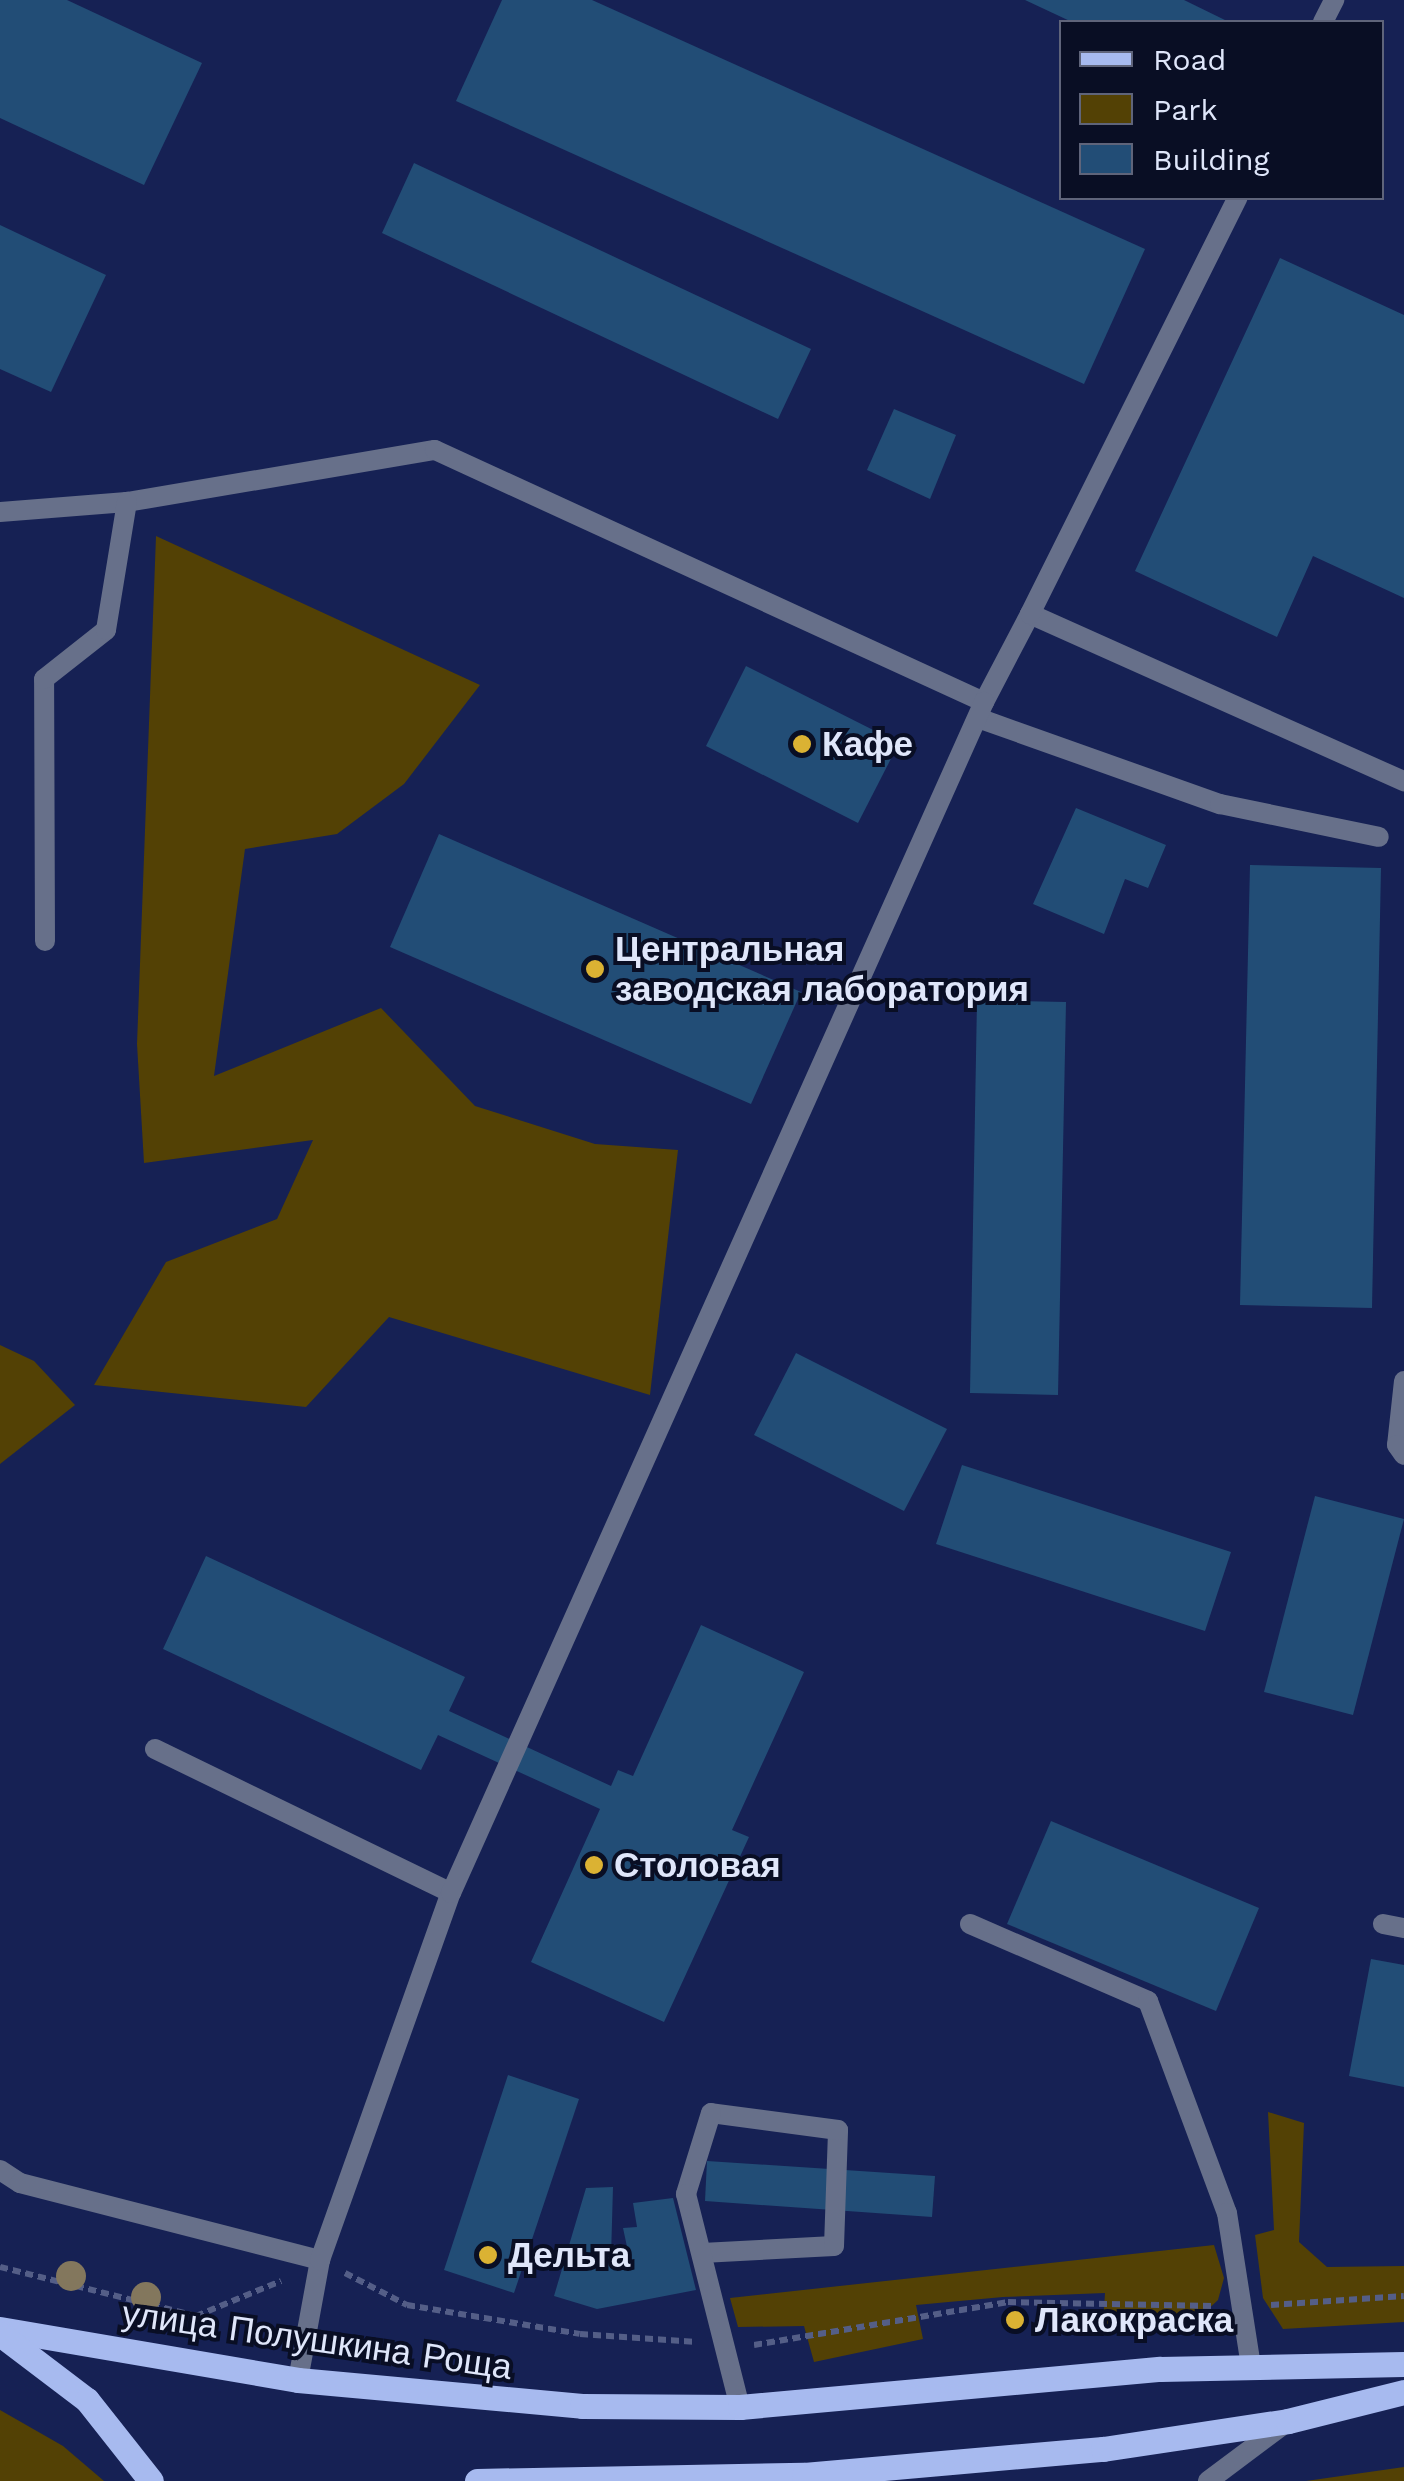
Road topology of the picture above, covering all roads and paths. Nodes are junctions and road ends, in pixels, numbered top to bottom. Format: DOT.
graph roads {
  1 [pos="1235,200"];
  2 [pos="127,502"];
  3 [pos="0,512"];
  4 [pos="1030,614"];
  5 [pos="981,710"];
  6 [pos="1404,781"];
  7 [pos="1379,836"];
  8 [pos="45,941"];
  9 [pos="1404,1381"];
  10 [pos="1404,1455"];
  11 [pos="155,1748"];
  12 [pos="451,1893"];
  13 [pos="970,1924"];
  14 [pos="0,2170"];
  15 [pos="702,2252"];
  16 [pos="320,2260"];
  17 [pos="0,2267"];
  18 [pos="1404,2296"];
  19 [pos="1244,2306"];
  20 [pos="0,2332"];
  21 [pos="726,2344"];
  22 [pos="1404,2364"];
  23 [pos="1250,2367"];
  24 [pos="298,2380"];
  25 [pos="1404,2392"];
  26 [pos="740,2407"];
  27 [pos="1288,2421"];
  28 [pos="811,2478"];
  29 [pos="151,2481"];
  30 [pos="477,2481"];
  31 [pos="1208,2481"];
  1 -- 4 [label="lane"];
  2 -- 3 [label="lane"];
  2 -- 5 [label="lane"];
  2 -- 8 [label="lane"];
  4 -- 5 [label="lane"];
  4 -- 6 [label="lane"];
  5 -- 7 [label="lane"];
  5 -- 12 [label="lane"];
  9 -- 10 [label="lane"];
  11 -- 12 [label="lane"];
  12 -- 16 [label="lane"];
  13 -- 19 [label="lane"];
  14 -- 16 [label="lane"];
  15 -- 15 [label="lane"];
  15 -- 21 [label="lane"];
  16 -- 17 [label="path"];
  16 -- 21 [label="path"];
  16 -- 24 [label="lane"];
  18 -- 19 [label="path"];
  19 -- 21 [label="path"];
  19 -- 23 [label="lane"];
  20 -- 24 [label="main road, улица Полушкина Роща"];
  20 -- 29 [label="main road"];
  21 -- 26 [label="lane"];
  22 -- 23 [label="main road, улица Полушкина Роща"];
  23 -- 26 [label="main road, улица Полушкина Роща"];
  24 -- 26 [label="main road, улица Полушкина Роща"];
  25 -- 27 [label="main road"];
  27 -- 28 [label="main road"];
  27 -- 31 [label="lane"];
  28 -- 30 [label="main road"];
}
